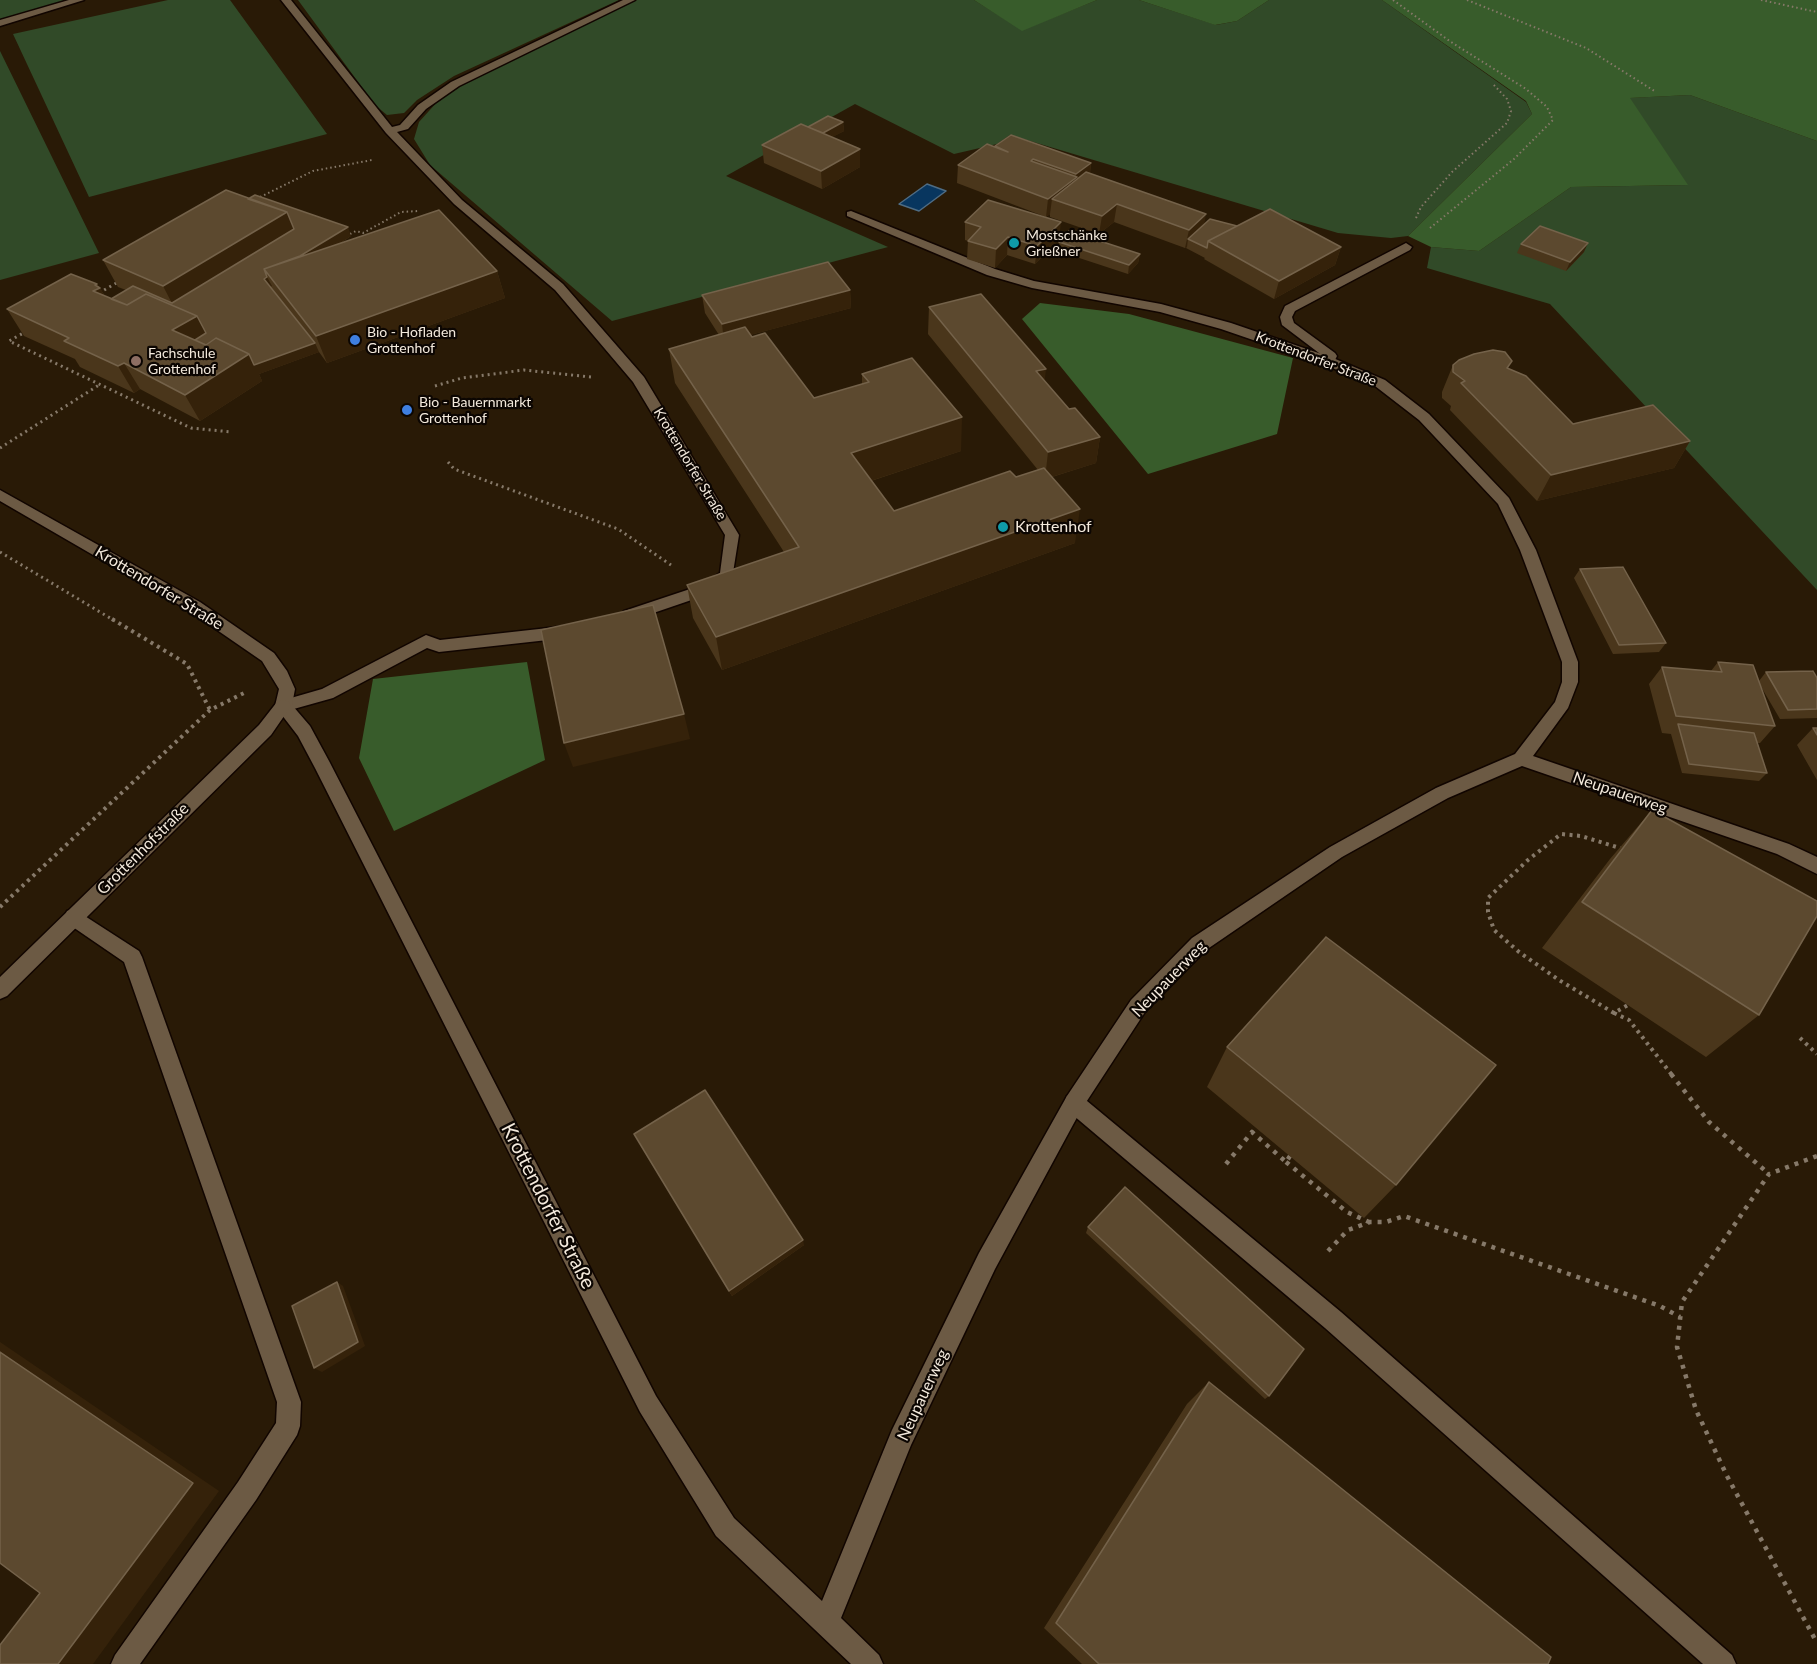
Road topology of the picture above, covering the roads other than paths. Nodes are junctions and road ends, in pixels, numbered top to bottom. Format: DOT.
graph roads {
  1 [pos="79,0"];
  2 [pos="286,0"];
  3 [pos="630,0"];
  4 [pos="0,23"];
  5 [pos="390,130"];
  6 [pos="850,214"];
  7 [pos="1406,247"];
  8 [pos="1328,362"];
  9 [pos="0,495"];
  10 [pos="618,619"];
  11 [pos="585,631"];
  12 [pos="283,706"];
  13 [pos="1521,759"];
  14 [pos="1817,866"];
  15 [pos="74,917"];
  16 [pos="0,990"];
  17 [pos="1074,1103"];
  18 [pos="826,1622"];
  19 [pos="124,1664"];
  20 [pos="870,1664"];
  21 [pos="1723,1664"];
  1 -- 4 [label="street"];
  2 -- 5 [label="street, Krottendorfer Straße"];
  3 -- 5 [label="street"];
  5 -- 10 [label="street, Krottendorfer Straße"];
  6 -- 8 [label="street, Krottendorfer Straße"];
  7 -- 8 [label="street"];
  8 -- 13 [label="street, Krottendorfer Straße"];
  9 -- 12 [label="street, Krottendorfer Straße"];
  11 -- 12 [label="street"];
  12 -- 15 [label="street, Grottenhofstraße"];
  12 -- 18 [label="street, Krottendorfer Straße"];
  13 -- 14 [label="street, Neupauerweg"];
  13 -- 17 [label="street, Neupauerweg"];
  15 -- 16 [label="street, Grottenhofstraße"];
  15 -- 19 [label="street"];
  17 -- 18 [label="street, Neupauerweg"];
  17 -- 21 [label="street"];
  18 -- 20 [label="street, Krottendorfer Straße"];
}
